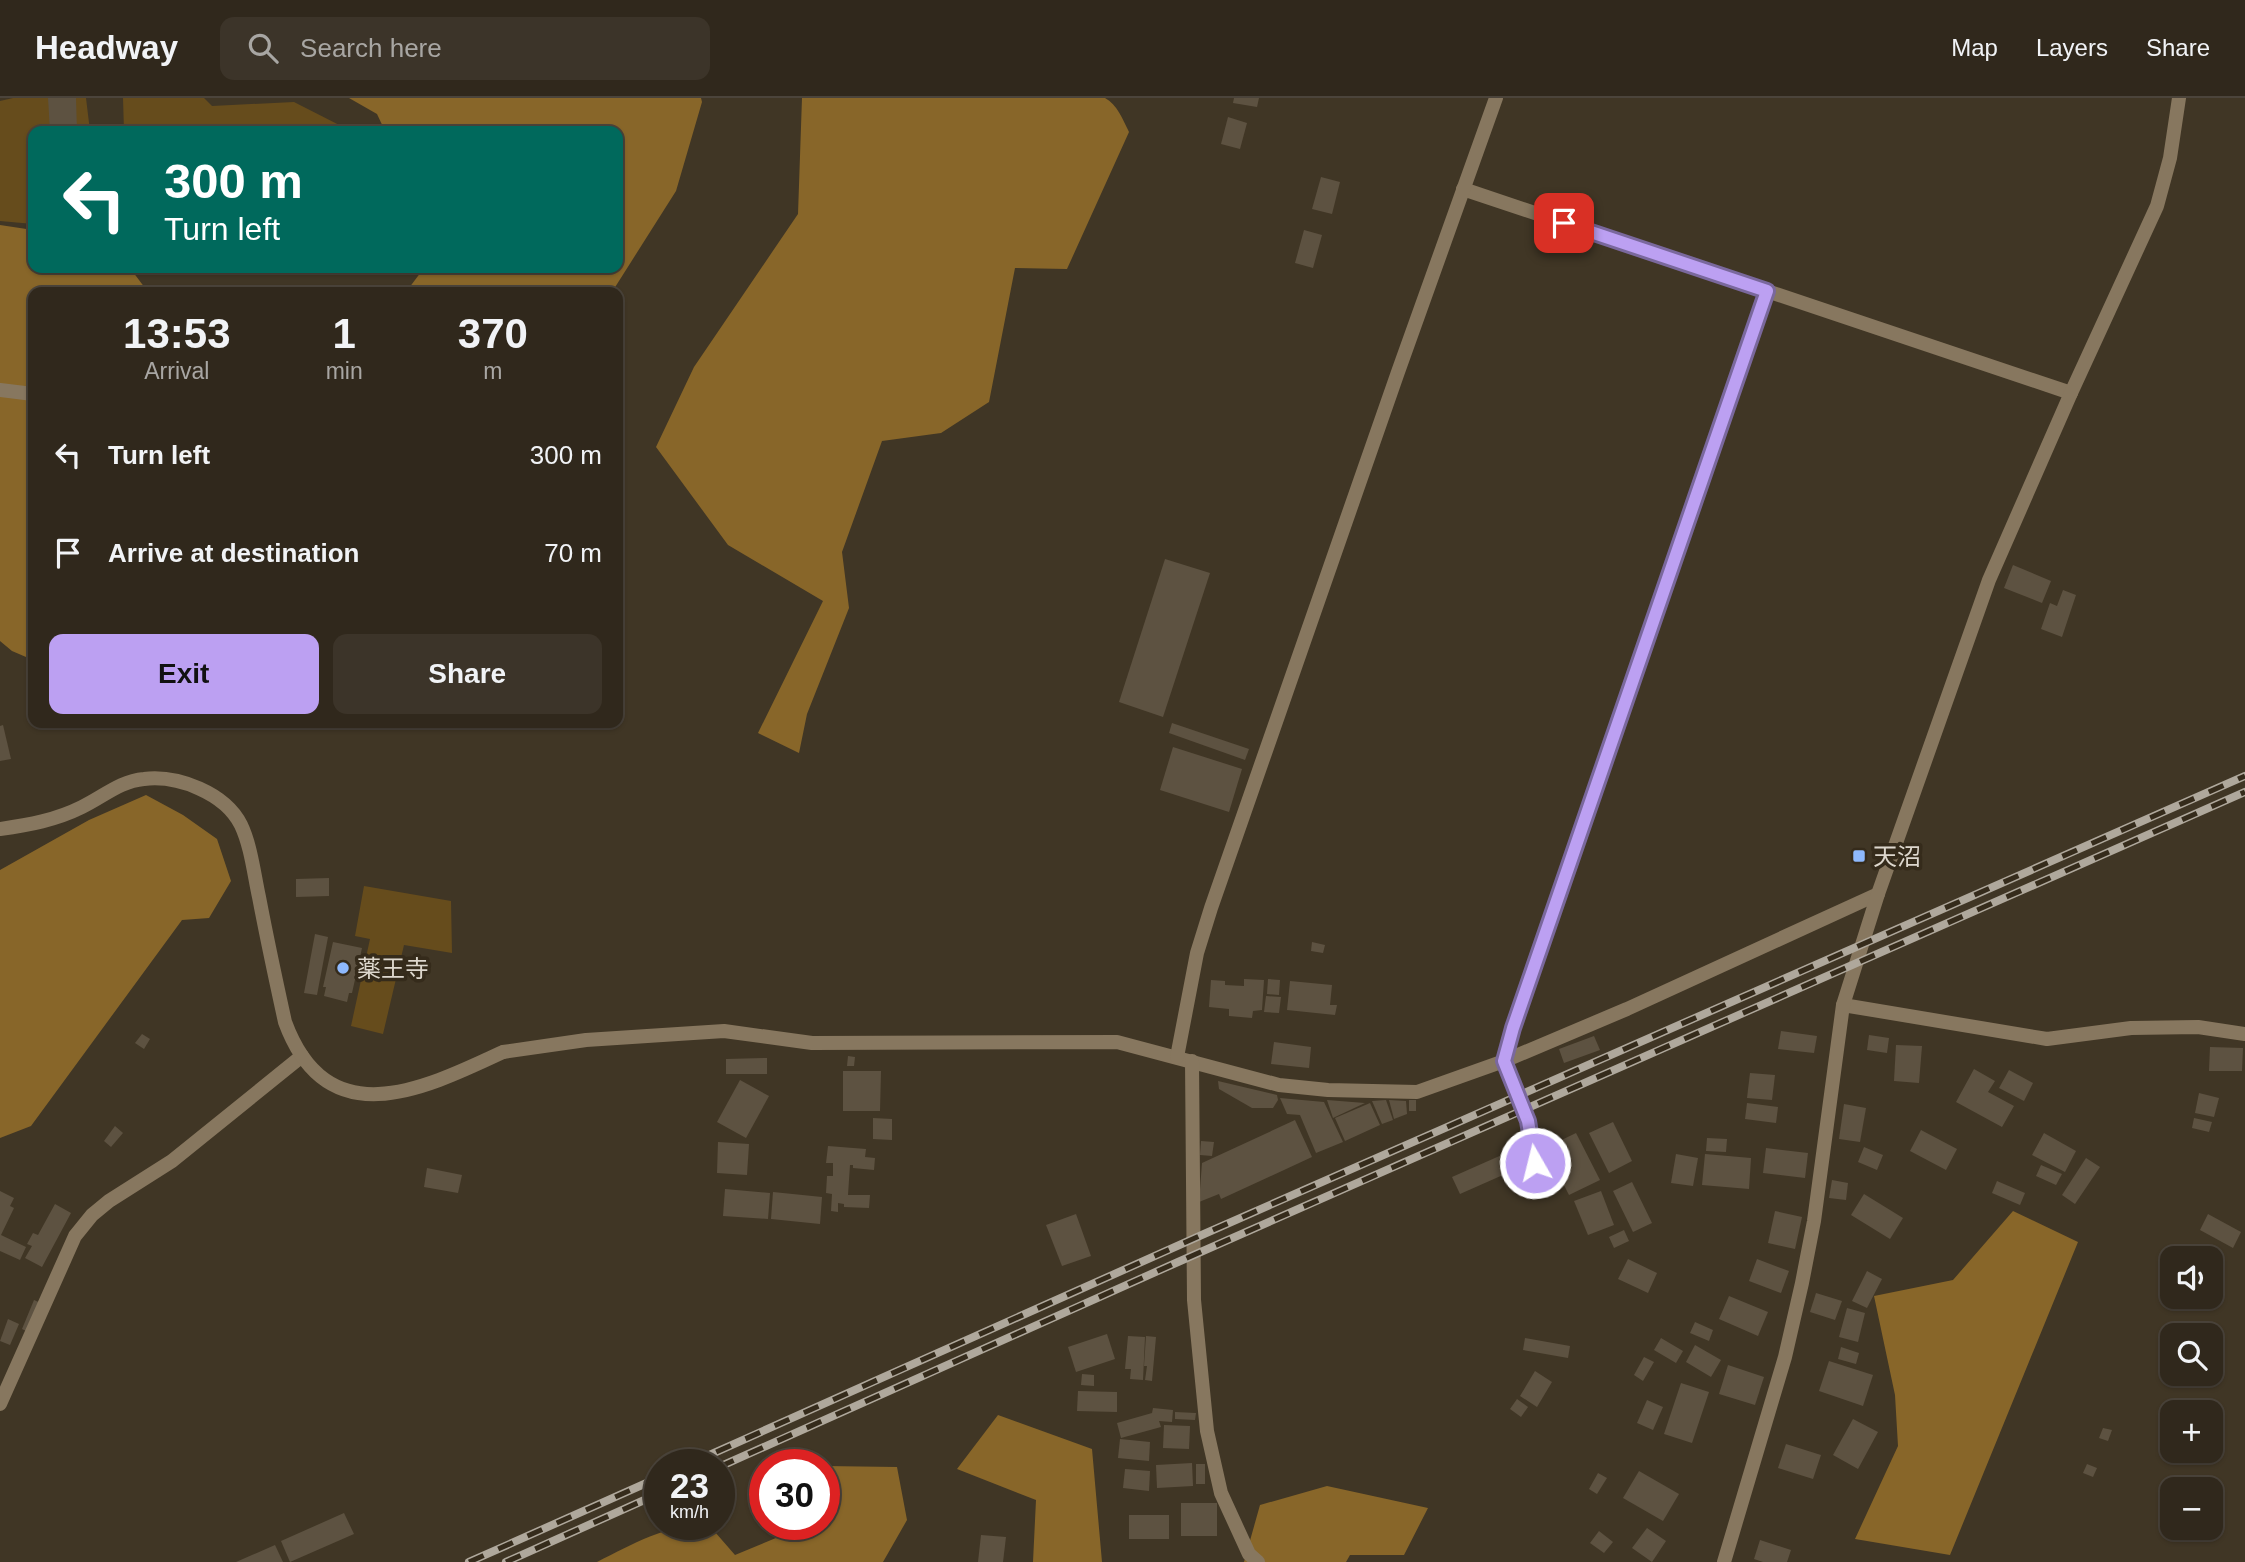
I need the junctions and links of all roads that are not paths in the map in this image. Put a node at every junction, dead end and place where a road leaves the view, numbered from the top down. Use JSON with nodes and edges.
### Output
{"nodes":[{"id":1,"x":1496,"y":98,"type":"edge"},
{"id":2,"x":2179,"y":98,"type":"edge"},
{"id":3,"x":1463,"y":189,"type":"junction"},
{"id":4,"x":1767,"y":291,"type":"junction"},
{"id":5,"x":0,"y":390,"type":"edge"},
{"id":6,"x":28,"y":393,"type":"edge"},
{"id":7,"x":2071,"y":393,"type":"junction"},
{"id":8,"x":0,"y":829,"type":"edge"},
{"id":9,"x":1878,"y":894,"type":"junction"},
{"id":10,"x":1843,"y":1005,"type":"junction"},
{"id":11,"x":2245,"y":1034,"type":"edge"},
{"id":12,"x":302,"y":1056,"type":"junction"},
{"id":13,"x":1185,"y":1059,"type":"junction"},
{"id":14,"x":1504,"y":1061,"type":"junction"},
{"id":15,"x":1535,"y":1163,"type":"dead end"},
{"id":16,"x":0,"y":1404,"type":"edge"},
{"id":17,"x":1258,"y":1562,"type":"edge"},
{"id":18,"x":1724,"y":1562,"type":"edge"}],
"edges":[{"from":1,"to":3,"type":"street"},
{"from":2,"to":7,"type":"street"},
{"from":3,"to":4,"type":"street"},
{"from":3,"to":13,"type":"street"},
{"from":4,"to":7,"type":"street"},
{"from":4,"to":14,"type":"street"},
{"from":5,"to":6,"type":"street"},
{"from":7,"to":9,"type":"street"},
{"from":8,"to":12,"type":"street"},
{"from":9,"to":10,"type":"street"},
{"from":9,"to":14,"type":"street"},
{"from":10,"to":11,"type":"street"},
{"from":10,"to":18,"type":"street"},
{"from":12,"to":13,"type":"street"},
{"from":12,"to":16,"type":"street"},
{"from":13,"to":14,"type":"street"},
{"from":13,"to":17,"type":"street"},
{"from":14,"to":15,"type":"street"}]}
